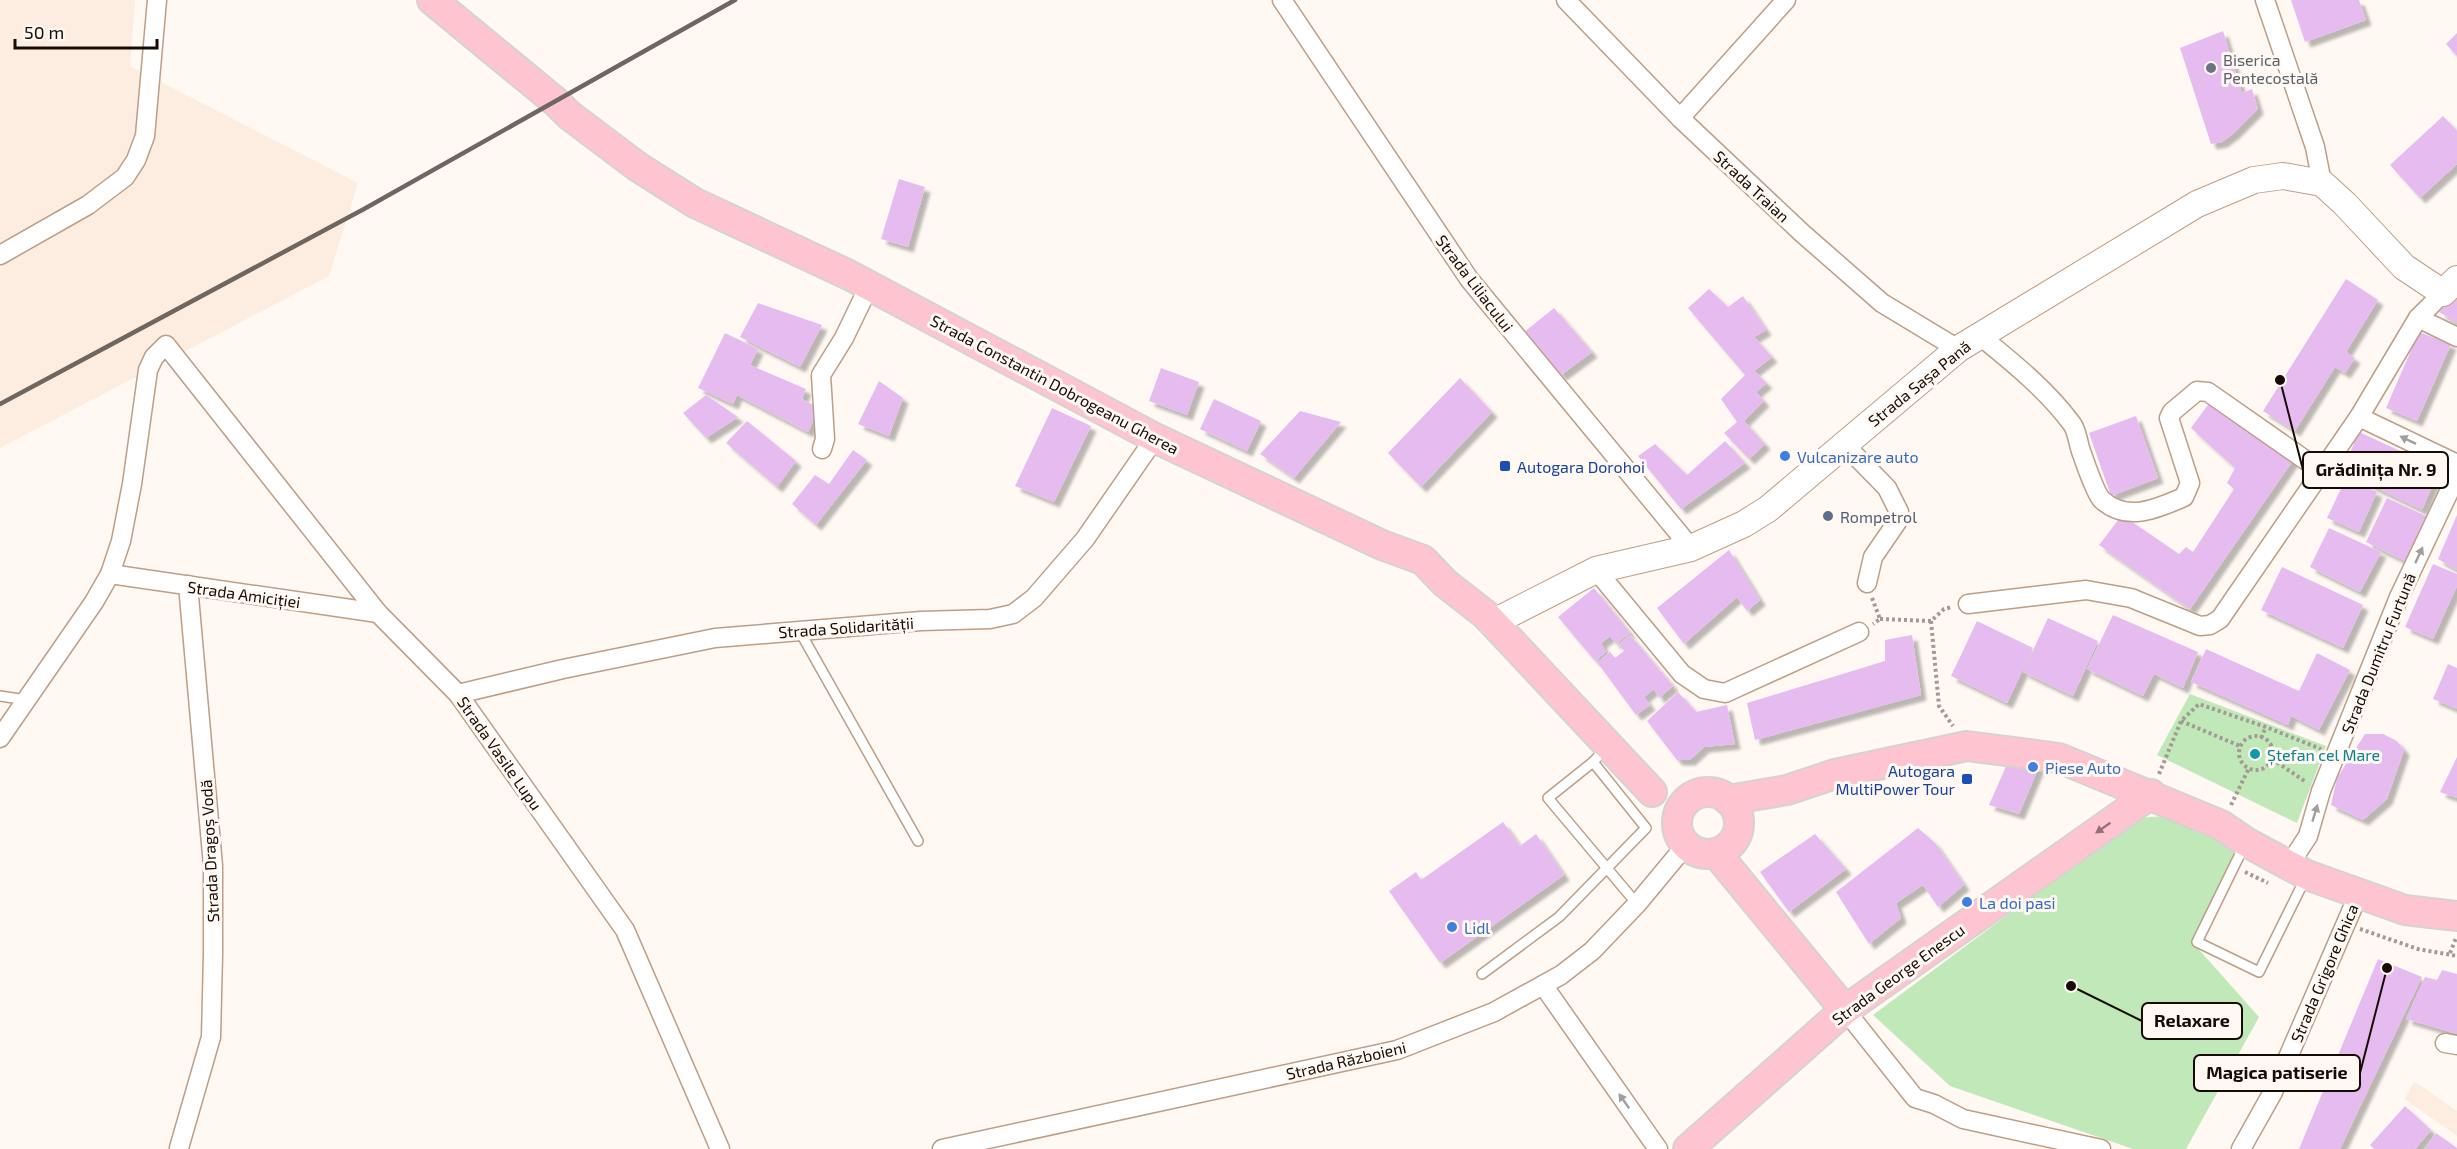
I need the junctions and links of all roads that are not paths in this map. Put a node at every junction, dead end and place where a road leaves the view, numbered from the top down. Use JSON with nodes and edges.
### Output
{"nodes":[{"id":1,"x":157,"y":0,"type":"edge"},
{"id":2,"x":432,"y":0,"type":"edge"},
{"id":3,"x":1282,"y":0,"type":"edge"},
{"id":4,"x":1566,"y":0,"type":"edge"},
{"id":5,"x":1786,"y":0,"type":"edge"},
{"id":6,"x":2265,"y":0,"type":"edge"},
{"id":7,"x":1680,"y":118,"type":"junction"},
{"id":8,"x":2322,"y":183,"type":"junction"},
{"id":9,"x":0,"y":255,"type":"edge"},
{"id":10,"x":869,"y":286,"type":"junction"},
{"id":11,"x":2450,"y":286,"type":"edge"},
{"id":12,"x":2418,"y":318,"type":"junction"},
{"id":13,"x":1979,"y":335,"type":"junction"},
{"id":14,"x":2457,"y":337,"type":"edge"},
{"id":15,"x":1958,"y":350,"type":"junction"},
{"id":16,"x":2359,"y":417,"type":"junction"},
{"id":17,"x":1155,"y":438,"type":"junction"},
{"id":18,"x":1844,"y":444,"type":"junction"},
{"id":19,"x":822,"y":449,"type":"dead end"},
{"id":20,"x":2457,"y":464,"type":"edge"},
{"id":21,"x":2321,"y":471,"type":"junction"},
{"id":22,"x":2457,"y":475,"type":"edge"},
{"id":23,"x":1691,"y":548,"type":"junction"},
{"id":24,"x":1596,"y":570,"type":"junction"},
{"id":25,"x":110,"y":574,"type":"junction"},
{"id":26,"x":1867,"y":583,"type":"road end"},
{"id":27,"x":188,"y":585,"type":"junction"},
{"id":28,"x":1968,"y":604,"type":"road end"},
{"id":29,"x":378,"y":613,"type":"junction"},
{"id":30,"x":1491,"y":623,"type":"junction"},
{"id":31,"x":799,"y":630,"type":"junction"},
{"id":32,"x":1859,"y":632,"type":"road end"},
{"id":33,"x":459,"y":694,"type":"junction"},
{"id":34,"x":0,"y":696,"type":"edge"},
{"id":35,"x":26,"y":700,"type":"junction"},
{"id":36,"x":0,"y":738,"type":"edge"},
{"id":37,"x":1600,"y":754,"type":"junction"},
{"id":38,"x":1652,"y":792,"type":"junction"},
{"id":39,"x":1699,"y":794,"type":"junction"},
{"id":40,"x":2151,"y":794,"type":"junction"},
{"id":41,"x":1733,"y":812,"type":"junction"},
{"id":42,"x":1682,"y":832,"type":"junction"},
{"id":43,"x":918,"y":841,"type":"dead end"},
{"id":44,"x":2246,"y":842,"type":"junction"},
{"id":45,"x":1716,"y":853,"type":"junction"},
{"id":46,"x":1606,"y":870,"type":"junction"},
{"id":47,"x":2298,"y":870,"type":"junction"},
{"id":48,"x":2356,"y":892,"type":"junction"},
{"id":49,"x":1637,"y":904,"type":"junction"},
{"id":50,"x":2457,"y":916,"type":"edge"},
{"id":51,"x":1482,"y":974,"type":"dead end"},
{"id":52,"x":1543,"y":985,"type":"junction"},
{"id":53,"x":1845,"y":1010,"type":"junction"},
{"id":54,"x":174,"y":1149,"type":"edge"},
{"id":55,"x":179,"y":1149,"type":"edge"},
{"id":56,"x":720,"y":1149,"type":"edge"},
{"id":57,"x":942,"y":1149,"type":"edge"},
{"id":58,"x":1658,"y":1149,"type":"edge"},
{"id":59,"x":1688,"y":1149,"type":"edge"},
{"id":60,"x":2101,"y":1149,"type":"edge"},
{"id":61,"x":2241,"y":1149,"type":"edge"}],
"edges":[{"from":1,"to":9,"type":"street"},
{"from":2,"to":10,"type":"main road","name":"Strada Constantin Dobrogeanu Gherea"},
{"from":3,"to":23,"type":"street","name":"Strada Liliacului"},
{"from":4,"to":7,"type":"street","name":"Strada Traian"},
{"from":5,"to":7,"type":"street"},
{"from":6,"to":8,"type":"street"},
{"from":7,"to":15,"type":"street","name":"Strada Traian"},
{"from":8,"to":11,"type":"street"},
{"from":8,"to":13,"type":"street","name":"Strada Sașa Pană"},
{"from":10,"to":17,"type":"main road","name":"Strada Constantin Dobrogeanu Gherea"},
{"from":10,"to":19,"type":"street"},
{"from":11,"to":12,"type":"street"},
{"from":12,"to":14,"type":"street"},
{"from":12,"to":16,"type":"street"},
{"from":13,"to":15,"type":"street","name":"Strada Sașa Pană"},
{"from":13,"to":21,"type":"street"},
{"from":15,"to":18,"type":"street","name":"Strada Sașa Pană"},
{"from":20,"to":16,"type":"street","one_way":true},
{"from":16,"to":21,"type":"street"},
{"from":17,"to":30,"type":"main road","name":"Strada Constantin Dobrogeanu Gherea"},
{"from":17,"to":31,"type":"street","name":"Strada Solidarității"},
{"from":18,"to":23,"type":"street","name":"Strada Sașa Pană"},
{"from":18,"to":26,"type":"street"},
{"from":21,"to":28,"type":"street"},
{"from":47,"to":22,"type":"street","name":"Strada Dumitru Furtună","one_way":true},
{"from":23,"to":24,"type":"street","name":"Strada Sașa Pană"},
{"from":24,"to":30,"type":"street","name":"Strada Sașa Pană"},
{"from":24,"to":32,"type":"street"},
{"from":25,"to":27,"type":"street","name":"Strada Amiciției"},
{"from":25,"to":29,"type":"street","name":"Strada Vasile Lupu"},
{"from":25,"to":35,"type":"street"},
{"from":27,"to":29,"type":"street","name":"Strada Amiciției"},
{"from":27,"to":55,"type":"street","name":"Strada Dragoș Vodă"},
{"from":29,"to":33,"type":"street","name":"Strada Vasile Lupu"},
{"from":30,"to":37,"type":"main road","name":"Strada Constantin Dobrogeanu Gherea"},
{"from":31,"to":33,"type":"street","name":"Strada Solidarității"},
{"from":31,"to":43,"type":"lane"},
{"from":33,"to":56,"type":"street","name":"Strada Vasile Lupu"},
{"from":34,"to":35,"type":"lane"},
{"from":35,"to":36,"type":"street"},
{"from":37,"to":38,"type":"main road","name":"Strada Constantin Dobrogeanu Gherea"},
{"from":37,"to":46,"type":"lane"},
{"from":37,"to":46,"type":"lane"},
{"from":38,"to":39,"type":"main road"},
{"from":38,"to":42,"type":"main road","name":"Strada Constantin Dobrogeanu Gherea"},
{"from":39,"to":41,"type":"main road"},
{"from":39,"to":42,"type":"main road"},
{"from":40,"to":41,"type":"main road"},
{"from":40,"to":44,"type":"main road"},
{"from":40,"to":53,"type":"main road","name":"Strada George Enescu","one_way":true},
{"from":41,"to":45,"type":"main road"},
{"from":42,"to":45,"type":"main road"},
{"from":42,"to":49,"type":"street","name":"Strada Războieni"},
{"from":44,"to":47,"type":"main road"},
{"from":44,"to":47,"type":"lane"},
{"from":45,"to":53,"type":"main road"},
{"from":46,"to":49,"type":"lane"},
{"from":46,"to":51,"type":"lane"},
{"from":47,"to":48,"type":"main road"},
{"from":48,"to":50,"type":"main road"},
{"from":48,"to":61,"type":"street","name":"Strada Grigore Ghica"},
{"from":49,"to":52,"type":"street","name":"Strada Războieni"},
{"from":52,"to":57,"type":"street","name":"Strada Războieni"},
{"from":58,"to":52,"type":"street","one_way":true},
{"from":53,"to":59,"type":"main road","name":"Strada George Enescu"},
{"from":53,"to":60,"type":"street"},
{"from":54,"to":55,"type":"street"}]}
